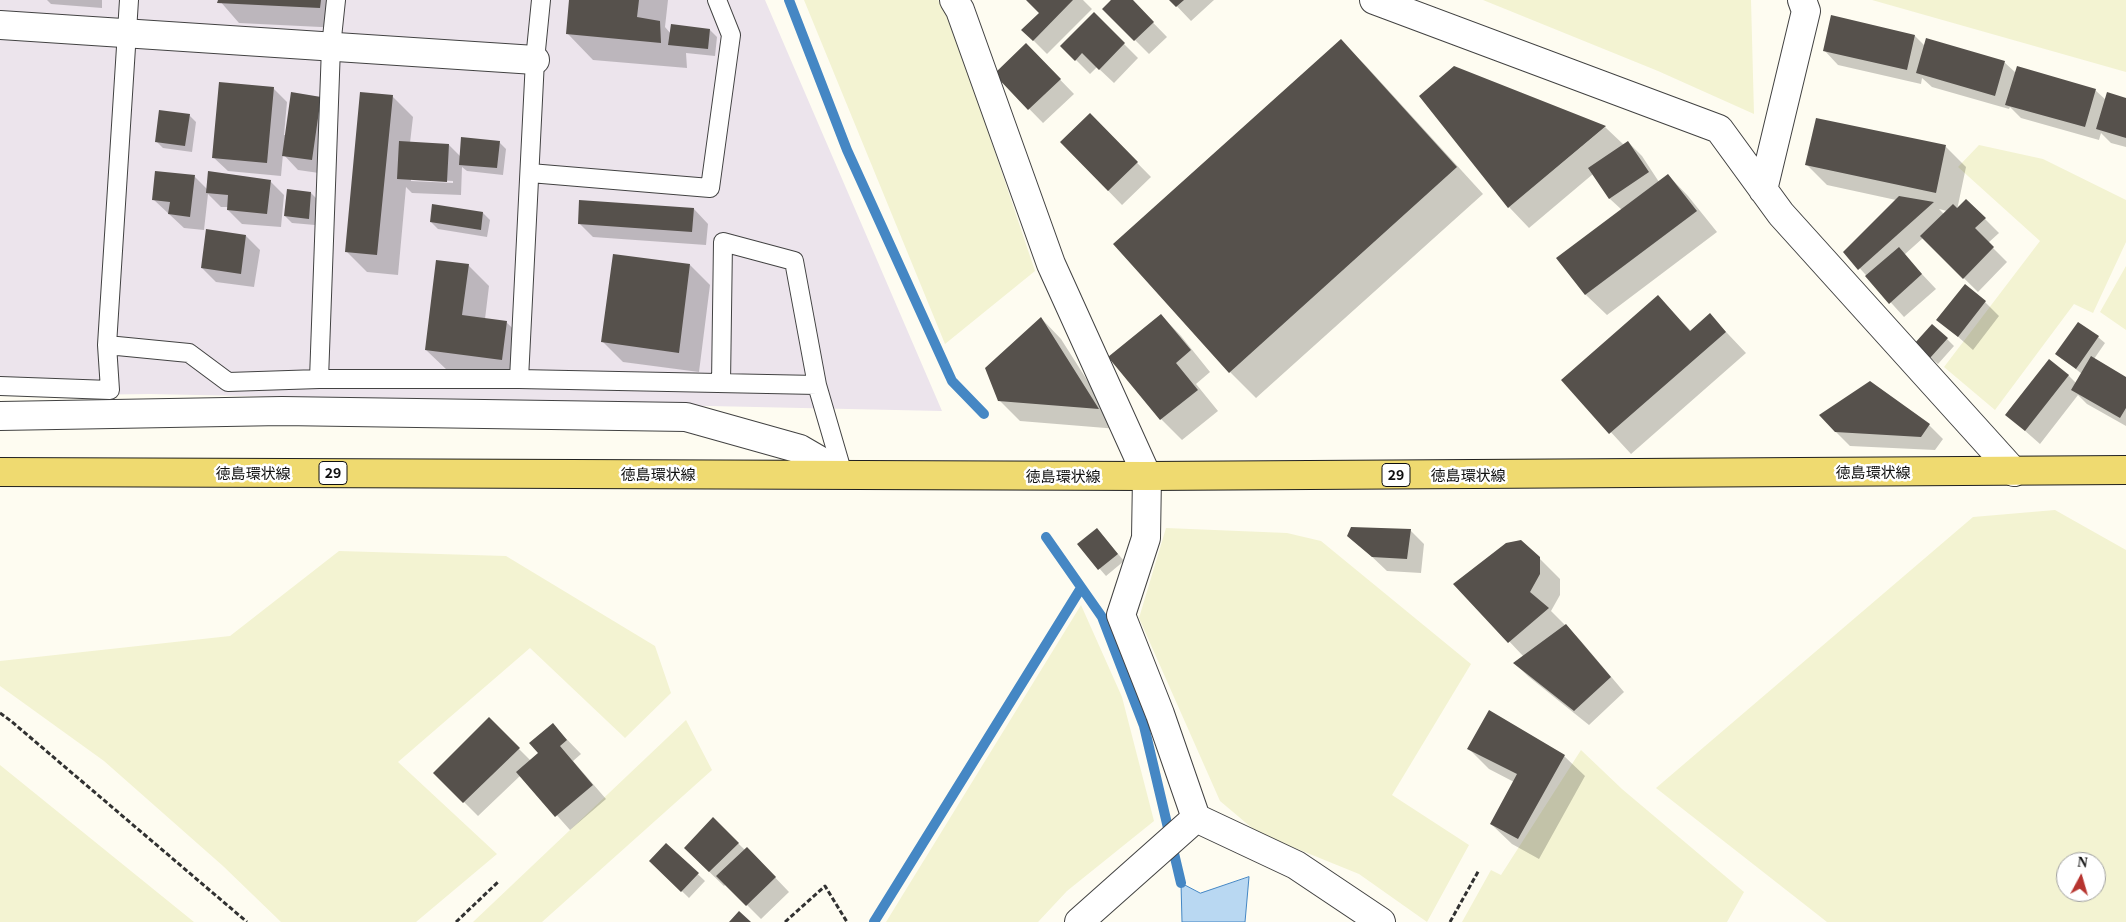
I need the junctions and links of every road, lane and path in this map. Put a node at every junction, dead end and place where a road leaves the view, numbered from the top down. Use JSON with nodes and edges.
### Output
{"nodes":[{"id":1,"x":129,"y":0,"type":"edge"},
{"id":2,"x":336,"y":0,"type":"edge"},
{"id":3,"x":541,"y":0,"type":"edge"},
{"id":4,"x":717,"y":0,"type":"edge"},
{"id":5,"x":954,"y":0,"type":"edge"},
{"id":6,"x":1374,"y":0,"type":"edge"},
{"id":7,"x":1802,"y":0,"type":"edge"},
{"id":8,"x":0,"y":25,"type":"edge"},
{"id":9,"x":126,"y":34,"type":"junction"},
{"id":10,"x":331,"y":47,"type":"junction"},
{"id":11,"x":535,"y":60,"type":"junction"},
{"id":12,"x":530,"y":173,"type":"junction"},
{"id":13,"x":1764,"y":190,"type":"junction"},
{"id":14,"x":108,"y":345,"type":"junction"},
{"id":15,"x":319,"y":379,"type":"junction"},
{"id":16,"x":519,"y":379,"type":"junction"},
{"id":17,"x":721,"y":383,"type":"junction"},
{"id":18,"x":817,"y":385,"type":"junction"},
{"id":19,"x":0,"y":386,"type":"edge"},
{"id":20,"x":0,"y":416,"type":"edge"},
{"id":21,"x":2125,"y":471,"type":"edge"},
{"id":22,"x":0,"y":472,"type":"edge"},
{"id":23,"x":2014,"y":472,"type":"junction"},
{"id":24,"x":843,"y":474,"type":"junction"},
{"id":25,"x":1147,"y":476,"type":"junction"},
{"id":26,"x":0,"y":713,"type":"edge"},
{"id":27,"x":1196,"y":818,"type":"junction"},
{"id":28,"x":1479,"y":870,"type":"dead end"},
{"id":29,"x":498,"y":882,"type":"dead end"},
{"id":30,"x":247,"y":922,"type":"edge"},
{"id":31,"x":456,"y":922,"type":"edge"},
{"id":32,"x":785,"y":922,"type":"edge"},
{"id":33,"x":847,"y":922,"type":"edge"},
{"id":34,"x":1079,"y":922,"type":"edge"},
{"id":35,"x":1381,"y":922,"type":"edge"},
{"id":36,"x":1450,"y":922,"type":"edge"}],
"edges":[{"from":1,"to":9,"type":"lane"},
{"from":2,"to":10,"type":"lane"},
{"from":3,"to":11,"type":"lane"},
{"from":4,"to":12,"type":"lane"},
{"from":5,"to":25,"type":"street"},
{"from":6,"to":13,"type":"street"},
{"from":7,"to":13,"type":"street"},
{"from":8,"to":9,"type":"street"},
{"from":9,"to":10,"type":"street"},
{"from":9,"to":14,"type":"lane"},
{"from":10,"to":11,"type":"street"},
{"from":10,"to":15,"type":"lane"},
{"from":11,"to":12,"type":"lane"},
{"from":12,"to":16,"type":"lane"},
{"from":13,"to":23,"type":"street"},
{"from":14,"to":15,"type":"lane"},
{"from":14,"to":19,"type":"lane"},
{"from":15,"to":16,"type":"lane"},
{"from":16,"to":17,"type":"lane"},
{"from":17,"to":18,"type":"lane"},
{"from":17,"to":18,"type":"lane"},
{"from":18,"to":24,"type":"lane"},
{"from":20,"to":24,"type":"street"},
{"from":21,"to":23,"type":"main road","name":"徳島環状線","number":"29"},
{"from":22,"to":24,"type":"main road","name":"徳島環状線","number":"29"},
{"from":23,"to":25,"type":"main road","name":"徳島環状線","number":"29"},
{"from":24,"to":25,"type":"main road","name":"徳島環状線","number":"29"},
{"from":25,"to":27,"type":"street"},
{"from":26,"to":30,"type":"path"},
{"from":27,"to":34,"type":"street"},
{"from":27,"to":35,"type":"street"},
{"from":28,"to":36,"type":"path"},
{"from":29,"to":31,"type":"path"},
{"from":32,"to":33,"type":"path"}]}
